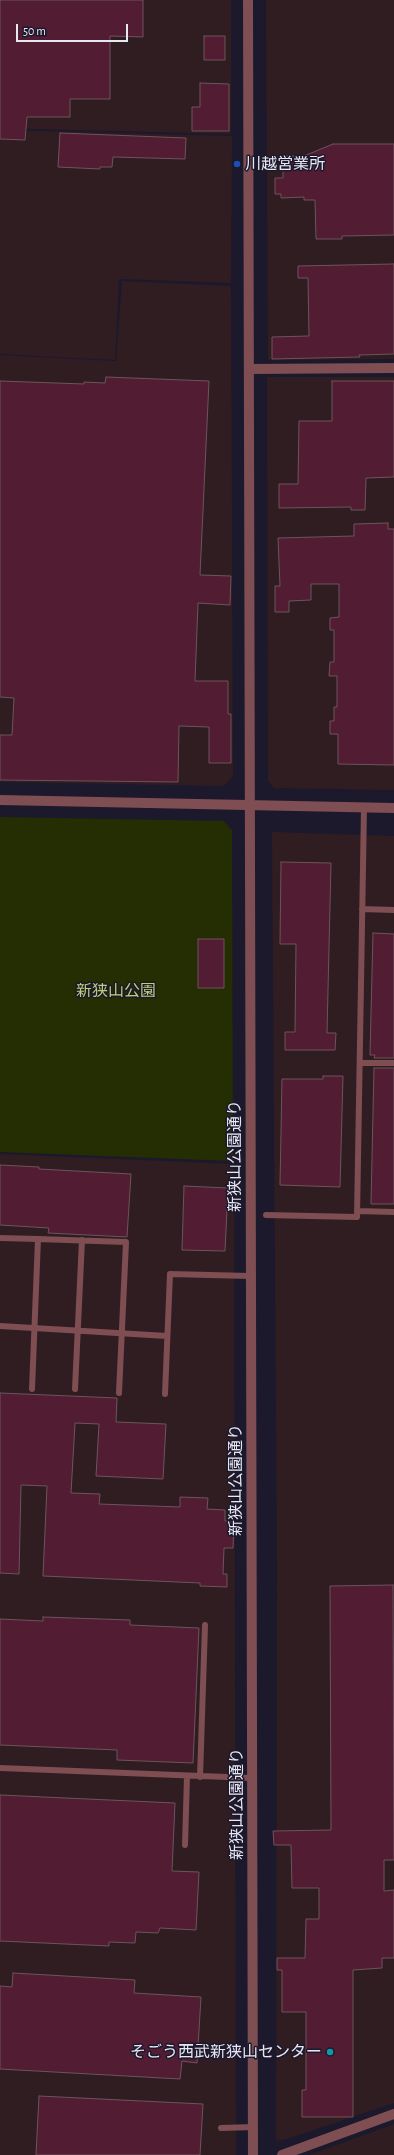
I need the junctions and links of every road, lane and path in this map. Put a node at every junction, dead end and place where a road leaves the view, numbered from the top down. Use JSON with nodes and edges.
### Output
{"nodes":[{"id":1,"x":248,"y":0,"type":"edge"},
{"id":2,"x":394,"y":368,"type":"edge"},
{"id":3,"x":249,"y":369,"type":"junction"},
{"id":4,"x":0,"y":800,"type":"edge"},
{"id":5,"x":251,"y":804,"type":"junction"},
{"id":6,"x":364,"y":808,"type":"junction"},
{"id":7,"x":394,"y":808,"type":"edge"},
{"id":8,"x":362,"y":909,"type":"junction"},
{"id":9,"x":394,"y":910,"type":"edge"},
{"id":10,"x":360,"y":1063,"type":"junction"},
{"id":11,"x":394,"y":1064,"type":"edge"},
{"id":12,"x":357,"y":1211,"type":"junction"},
{"id":13,"x":394,"y":1212,"type":"edge"},
{"id":14,"x":266,"y":1214,"type":"dead end"},
{"id":15,"x":0,"y":1238,"type":"edge"},
{"id":16,"x":38,"y":1239,"type":"junction"},
{"id":17,"x":82,"y":1240,"type":"junction"},
{"id":18,"x":250,"y":1276,"type":"junction"},
{"id":19,"x":0,"y":1326,"type":"edge"},
{"id":20,"x":35,"y":1328,"type":"junction"},
{"id":21,"x":78,"y":1331,"type":"junction"},
{"id":22,"x":122,"y":1334,"type":"junction"},
{"id":23,"x":167,"y":1336,"type":"junction"},
{"id":24,"x":32,"y":1389,"type":"dead end"},
{"id":25,"x":75,"y":1389,"type":"dead end"},
{"id":26,"x":119,"y":1394,"type":"dead end"},
{"id":27,"x":165,"y":1394,"type":"dead end"},
{"id":28,"x":206,"y":1625,"type":"dead end"},
{"id":29,"x":0,"y":1768,"type":"edge"},
{"id":30,"x":187,"y":1776,"type":"junction"},
{"id":31,"x":200,"y":1776,"type":"junction"},
{"id":32,"x":252,"y":1778,"type":"junction"},
{"id":33,"x":184,"y":1845,"type":"dead end"},
{"id":34,"x":394,"y":2114,"type":"edge"},
{"id":35,"x":253,"y":2127,"type":"junction"},
{"id":36,"x":222,"y":2128,"type":"dead end"},
{"id":37,"x":254,"y":2155,"type":"edge"},
{"id":38,"x":282,"y":2155,"type":"edge"}],
"edges":[{"from":1,"to":3,"type":"street","name":"新狭山公園通り"},
{"from":2,"to":3,"type":"street"},
{"from":3,"to":5,"type":"street","name":"新狭山公園通り"},
{"from":4,"to":5,"type":"street"},
{"from":5,"to":6,"type":"street"},
{"from":5,"to":18,"type":"street","name":"新狭山公園通り"},
{"from":6,"to":7,"type":"street"},
{"from":6,"to":8,"type":"lane"},
{"from":8,"to":9,"type":"lane"},
{"from":8,"to":10,"type":"lane"},
{"from":10,"to":11,"type":"lane"},
{"from":10,"to":12,"type":"lane"},
{"from":12,"to":13,"type":"lane"},
{"from":12,"to":14,"type":"lane"},
{"from":15,"to":16,"type":"lane"},
{"from":16,"to":17,"type":"lane"},
{"from":16,"to":20,"type":"lane"},
{"from":17,"to":21,"type":"lane"},
{"from":17,"to":22,"type":"lane"},
{"from":18,"to":23,"type":"lane"},
{"from":18,"to":32,"type":"street","name":"新狭山公園通り"},
{"from":19,"to":20,"type":"lane"},
{"from":20,"to":21,"type":"lane"},
{"from":20,"to":24,"type":"lane"},
{"from":21,"to":22,"type":"lane"},
{"from":21,"to":25,"type":"lane"},
{"from":22,"to":23,"type":"lane"},
{"from":22,"to":26,"type":"lane"},
{"from":23,"to":27,"type":"lane"},
{"from":28,"to":31,"type":"lane"},
{"from":29,"to":30,"type":"lane"},
{"from":30,"to":31,"type":"lane"},
{"from":30,"to":33,"type":"lane"},
{"from":31,"to":32,"type":"lane"},
{"from":32,"to":35,"type":"street","name":"新狭山公園通り"},
{"from":34,"to":38,"type":"street"},
{"from":35,"to":36,"type":"lane"},
{"from":35,"to":37,"type":"street","name":"新狭山公園通り"}]}
